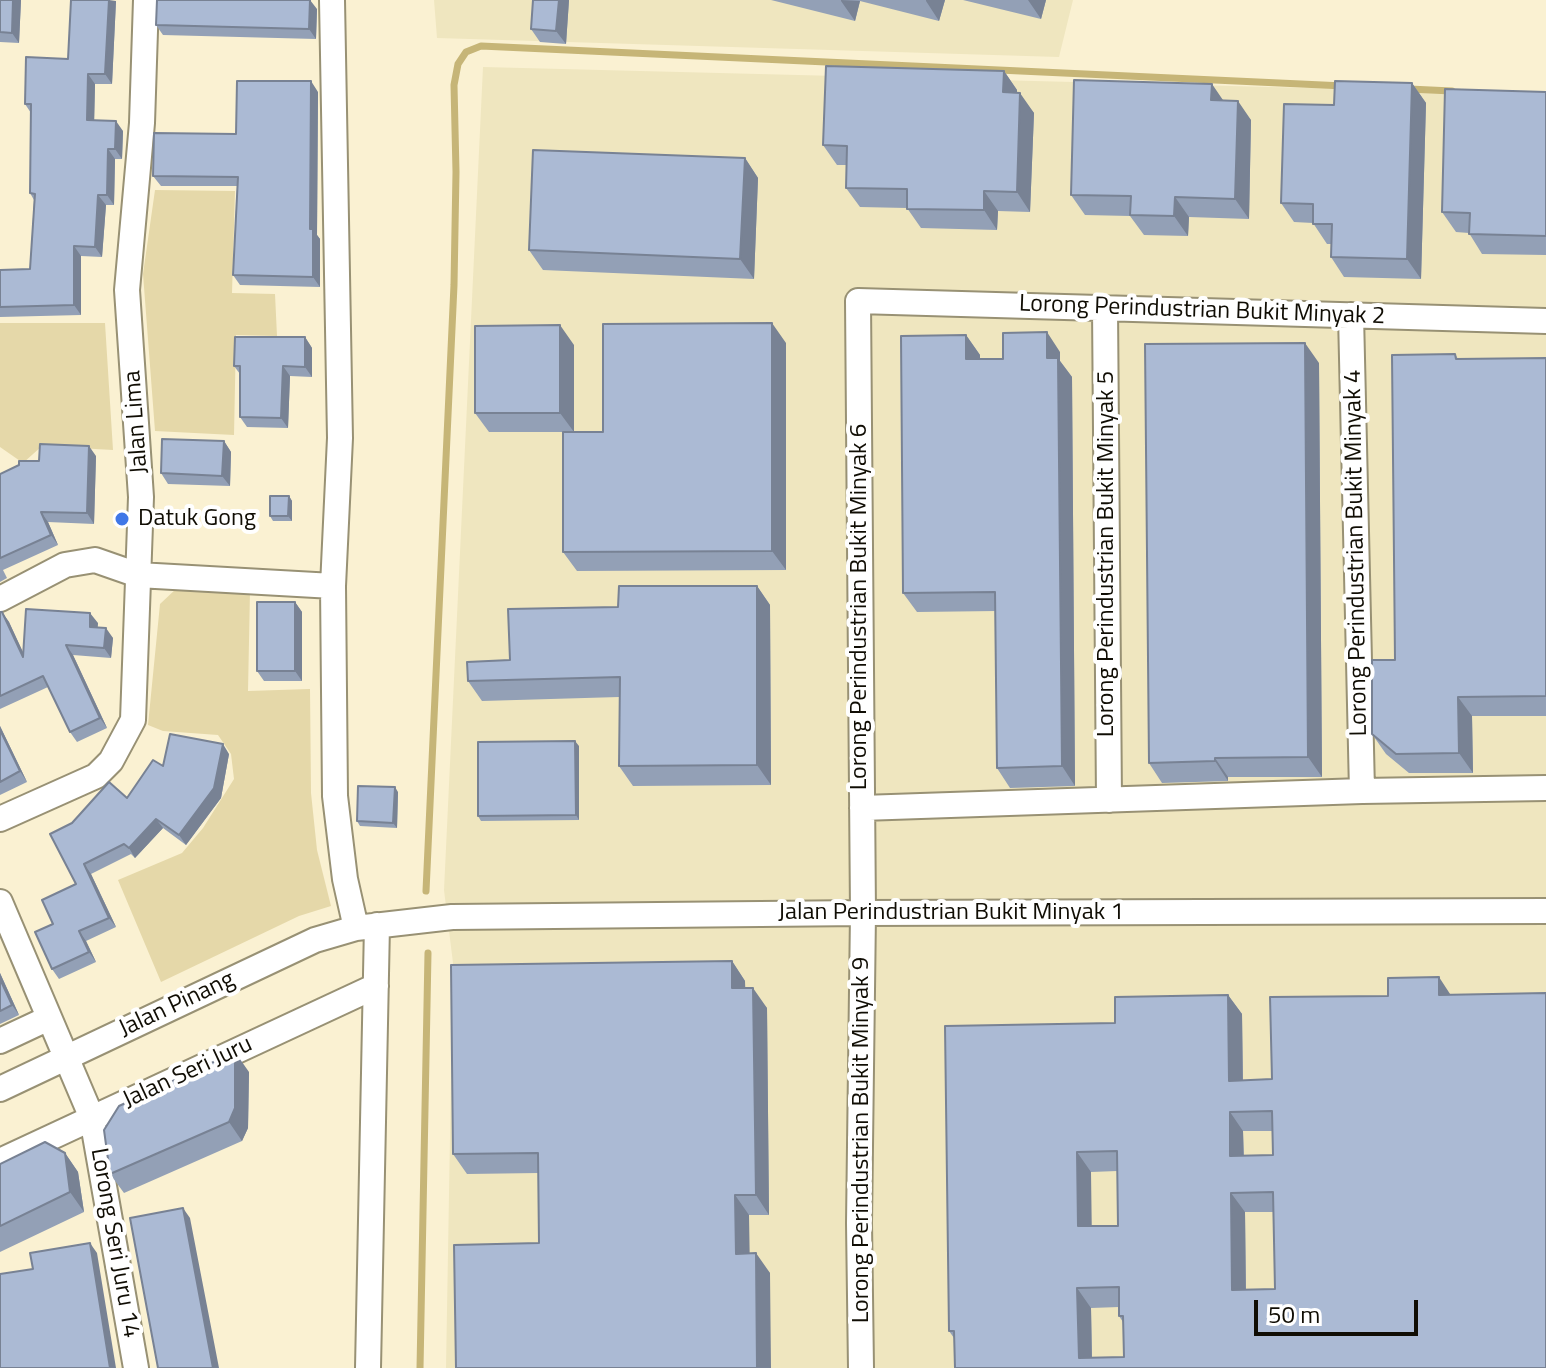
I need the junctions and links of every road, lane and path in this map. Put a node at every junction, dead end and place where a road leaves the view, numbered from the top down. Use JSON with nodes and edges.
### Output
{"nodes":[{"id":1,"x":146,"y":0,"type":"edge"},
{"id":2,"x":332,"y":0,"type":"edge"},
{"id":3,"x":858,"y":301,"type":"joint"},
{"id":4,"x":1105,"y":308,"type":"junction"},
{"id":5,"x":1351,"y":315,"type":"junction"},
{"id":6,"x":1546,"y":321,"type":"edge"},
{"id":7,"x":138,"y":575,"type":"junction"},
{"id":8,"x":333,"y":586,"type":"junction"},
{"id":9,"x":0,"y":599,"type":"edge"},
{"id":10,"x":1546,"y":788,"type":"edge"},
{"id":11,"x":1362,"y":791,"type":"junction"},
{"id":12,"x":1109,"y":800,"type":"junction"},
{"id":13,"x":862,"y":808,"type":"junction"},
{"id":14,"x":0,"y":819,"type":"edge"},
{"id":15,"x":0,"y":902,"type":"edge"},
{"id":16,"x":1546,"y":911,"type":"edge"},
{"id":17,"x":863,"y":913,"type":"junction"},
{"id":18,"x":367,"y":926,"type":"junction"},
{"id":19,"x":376,"y":986,"type":"junction"},
{"id":20,"x":49,"y":1018,"type":"junction"},
{"id":21,"x":0,"y":1041,"type":"edge"},
{"id":22,"x":66,"y":1058,"type":"junction"},
{"id":23,"x":0,"y":1089,"type":"edge"},
{"id":24,"x":92,"y":1118,"type":"junction"},
{"id":25,"x":0,"y":1161,"type":"edge"},
{"id":26,"x":136,"y":1368,"type":"edge"},
{"id":27,"x":368,"y":1368,"type":"edge"},
{"id":28,"x":861,"y":1368,"type":"edge"}],
"edges":[{"from":1,"to":7,"type":"street","name":"Jalan Lima"},
{"from":2,"to":8,"type":"street"},
{"from":3,"to":4,"type":"street","name":"Lorong Perindustrian Bukit Minyak 2"},
{"from":3,"to":13,"type":"street","name":"Lorong Perindustrian Bukit Minyak 6"},
{"from":4,"to":5,"type":"street","name":"Lorong Perindustrian Bukit Minyak 2"},
{"from":4,"to":12,"type":"street","name":"Lorong Perindustrian Bukit Minyak 5"},
{"from":5,"to":6,"type":"street","name":"Lorong Perindustrian Bukit Minyak 2"},
{"from":5,"to":11,"type":"street","name":"Lorong Perindustrian Bukit Minyak 4"},
{"from":7,"to":8,"type":"street"},
{"from":7,"to":9,"type":"street"},
{"from":7,"to":14,"type":"street","name":"Jalan Lima"},
{"from":8,"to":18,"type":"street"},
{"from":10,"to":11,"type":"street"},
{"from":11,"to":12,"type":"street"},
{"from":12,"to":13,"type":"street"},
{"from":13,"to":17,"type":"street","name":"Lorong Perindustrian Bukit Minyak 6"},
{"from":15,"to":20,"type":"street"},
{"from":16,"to":17,"type":"street","name":"Jalan Perindustrian Bukit Minyak 1"},
{"from":17,"to":18,"type":"street","name":"Jalan Perindustrian Bukit Minyak 1"},
{"from":17,"to":28,"type":"street","name":"Lorong Perindustrian Bukit Minyak 9"},
{"from":18,"to":19,"type":"street"},
{"from":18,"to":22,"type":"street","name":"Jalan Pinang"},
{"from":19,"to":24,"type":"street","name":"Jalan Seri Juru"},
{"from":19,"to":27,"type":"street"},
{"from":20,"to":21,"type":"street"},
{"from":20,"to":22,"type":"street","name":"Lorong Seri Juru 14"},
{"from":22,"to":23,"type":"street","name":"Jalan Pinang"},
{"from":22,"to":24,"type":"street","name":"Lorong Seri Juru 14"},
{"from":24,"to":25,"type":"street","name":"Jalan Seri Juru"},
{"from":24,"to":26,"type":"street","name":"Lorong Seri Juru 14"}]}
